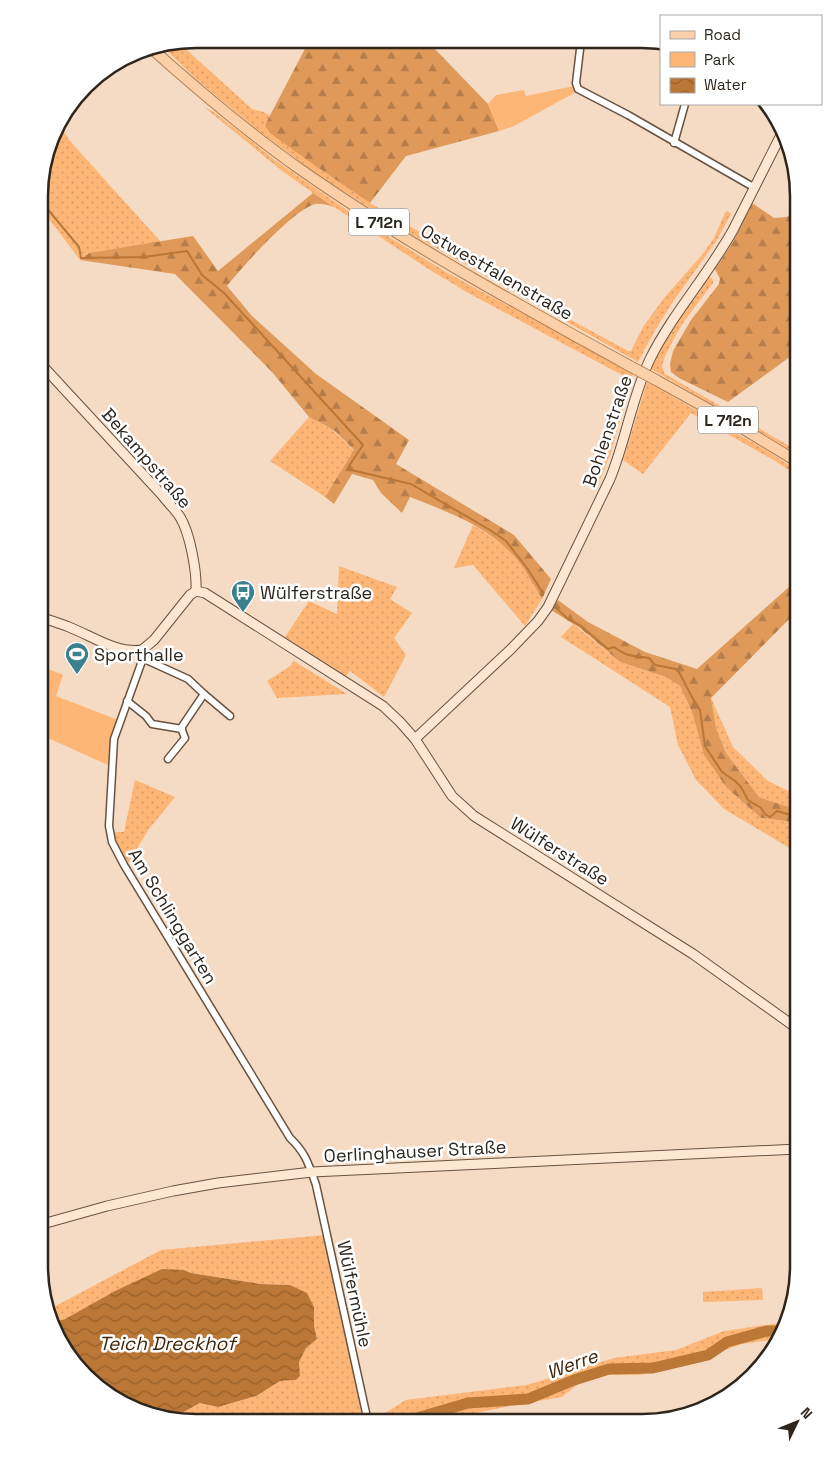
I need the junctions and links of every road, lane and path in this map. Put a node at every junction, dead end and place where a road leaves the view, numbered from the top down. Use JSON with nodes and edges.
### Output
{"nodes":[{"id":1,"x":579,"y":48,"type":"edge"},
{"id":2,"x":157,"y":53,"type":"edge"},
{"id":3,"x":685,"y":105,"type":"edge"},
{"id":4,"x":778,"y":140,"type":"edge"},
{"id":5,"x":674,"y":143,"type":"junction"},
{"id":6,"x":752,"y":187,"type":"junction"},
{"id":7,"x":48,"y":372,"type":"edge"},
{"id":8,"x":790,"y":457,"type":"edge"},
{"id":9,"x":196,"y":591,"type":"junction"},
{"id":10,"x":48,"y":620,"type":"edge"},
{"id":11,"x":142,"y":654,"type":"junction"},
{"id":12,"x":204,"y":694,"type":"junction"},
{"id":13,"x":127,"y":702,"type":"junction"},
{"id":14,"x":230,"y":716,"type":"dead end"},
{"id":15,"x":183,"y":732,"type":"junction"},
{"id":16,"x":415,"y":738,"type":"junction"},
{"id":17,"x":168,"y":759,"type":"dead end"},
{"id":18,"x":789,"y":1023,"type":"edge"},
{"id":19,"x":789,"y":1149,"type":"edge"},
{"id":20,"x":312,"y":1172,"type":"junction"},
{"id":21,"x":48,"y":1222,"type":"edge"},
{"id":22,"x":366,"y":1414,"type":"edge"}],
"edges":[{"from":1,"to":5,"type":"street"},
{"from":2,"to":8,"type":"main road","name":"Ostwestfalenstraße","number":"L 712n","bridge":true},
{"from":3,"to":5,"type":"street"},
{"from":4,"to":6,"type":"street","name":"Bohlenstraße"},
{"from":5,"to":6,"type":"street"},
{"from":6,"to":16,"type":"street","name":"Bohlenstraße"},
{"from":7,"to":9,"type":"street","name":"Bekampstraße"},
{"from":9,"to":11,"type":"street"},
{"from":9,"to":16,"type":"street","name":"Wülferstraße"},
{"from":10,"to":11,"type":"street"},
{"from":11,"to":12,"type":"street"},
{"from":11,"to":13,"type":"street","name":"Am Schlinggarten"},
{"from":12,"to":14,"type":"street"},
{"from":12,"to":15,"type":"street"},
{"from":13,"to":15,"type":"street"},
{"from":13,"to":20,"type":"street","name":"Am Schlinggarten"},
{"from":15,"to":17,"type":"street"},
{"from":16,"to":18,"type":"street","name":"Wülferstraße"},
{"from":19,"to":20,"type":"street","name":"Oerlinghauser Straße"},
{"from":20,"to":21,"type":"street","name":"Oerlinghauser Straße"},
{"from":20,"to":22,"type":"street","name":"Wülfermühle"}]}
